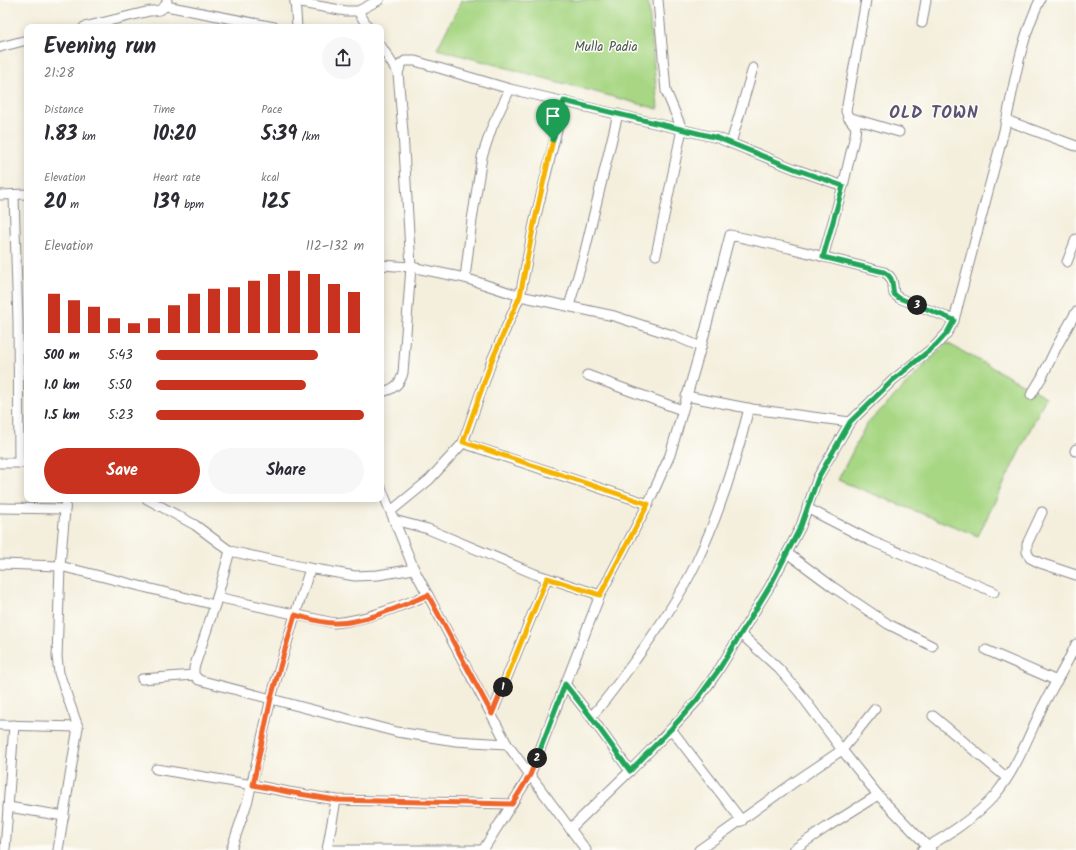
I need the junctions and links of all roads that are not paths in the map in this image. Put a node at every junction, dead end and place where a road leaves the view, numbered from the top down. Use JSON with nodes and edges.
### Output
{"nodes":[{"id":1,"x":379,"y":0,"type":"edge"},
{"id":2,"x":658,"y":0,"type":"edge"},
{"id":3,"x":866,"y":0,"type":"edge"},
{"id":4,"x":926,"y":0,"type":"edge"},
{"id":5,"x":1040,"y":0,"type":"edge"},
{"id":6,"x":295,"y":1,"type":"edge"},
{"id":7,"x":166,"y":3,"type":"edge"},
{"id":8,"x":358,"y":11,"type":"junction"},
{"id":9,"x":922,"y":23,"type":"dead end"},
{"id":10,"x":96,"y":24,"type":"edge"},
{"id":11,"x":260,"y":24,"type":"edge"},
{"id":12,"x":297,"y":24,"type":"edge"},
{"id":13,"x":366,"y":24,"type":"edge"},
{"id":14,"x":24,"y":41,"type":"edge"},
{"id":15,"x":0,"y":47,"type":"edge"},
{"id":16,"x":384,"y":51,"type":"edge"},
{"id":17,"x":753,"y":68,"type":"dead end"},
{"id":18,"x":398,"y":73,"type":"junction"},
{"id":19,"x":510,"y":89,"type":"junction"},
{"id":20,"x":564,"y":101,"type":"junction"},
{"id":21,"x":618,"y":114,"type":"junction"},
{"id":22,"x":848,"y":117,"type":"junction"},
{"id":23,"x":1006,"y":120,"type":"junction"},
{"id":24,"x":682,"y":129,"type":"junction"},
{"id":25,"x":899,"y":132,"type":"dead end"},
{"id":26,"x":731,"y":143,"type":"junction"},
{"id":27,"x":1076,"y":146,"type":"edge"},
{"id":28,"x":843,"y":186,"type":"junction"},
{"id":29,"x":24,"y":194,"type":"edge"},
{"id":30,"x":0,"y":195,"type":"edge"},
{"id":31,"x":14,"y":195,"type":"junction"},
{"id":32,"x":1076,"y":239,"type":"edge"},
{"id":33,"x":656,"y":255,"type":"dead end"},
{"id":34,"x":823,"y":257,"type":"junction"},
{"id":35,"x":1067,"y":262,"type":"dead end"},
{"id":36,"x":384,"y":264,"type":"edge"},
{"id":37,"x":410,"y":267,"type":"junction"},
{"id":38,"x":466,"y":278,"type":"junction"},
{"id":39,"x":520,"y":296,"type":"junction"},
{"id":40,"x":569,"y":306,"type":"junction"},
{"id":41,"x":1076,"y":312,"type":"edge"},
{"id":42,"x":954,"y":320,"type":"junction"},
{"id":43,"x":701,"y":347,"type":"junction"},
{"id":44,"x":587,"y":375,"type":"dead end"},
{"id":45,"x":384,"y":392,"type":"edge"},
{"id":46,"x":686,"y":396,"type":"junction"},
{"id":47,"x":1031,"y":396,"type":"dead end"},
{"id":48,"x":749,"y":408,"type":"junction"},
{"id":49,"x":682,"y":410,"type":"junction"},
{"id":50,"x":850,"y":422,"type":"junction"},
{"id":51,"x":463,"y":442,"type":"junction"},
{"id":52,"x":0,"y":463,"type":"edge"},
{"id":53,"x":23,"y":463,"type":"edge"},
{"id":54,"x":384,"y":496,"type":"edge"},
{"id":55,"x":66,"y":502,"type":"edge"},
{"id":56,"x":153,"y":502,"type":"edge"},
{"id":57,"x":648,"y":504,"type":"junction"},
{"id":58,"x":0,"y":508,"type":"edge"},
{"id":59,"x":808,"y":508,"type":"junction"},
{"id":60,"x":65,"y":509,"type":"junction"},
{"id":61,"x":390,"y":511,"type":"junction"},
{"id":62,"x":1042,"y":512,"type":"dead end"},
{"id":63,"x":394,"y":520,"type":"junction"},
{"id":64,"x":230,"y":552,"type":"junction"},
{"id":65,"x":788,"y":553,"type":"junction"},
{"id":66,"x":0,"y":564,"type":"edge"},
{"id":67,"x":60,"y":566,"type":"junction"},
{"id":68,"x":310,"y":569,"type":"junction"},
{"id":69,"x":414,"y":570,"type":"junction"},
{"id":70,"x":1076,"y":575,"type":"edge"},
{"id":71,"x":547,"y":578,"type":"junction"},
{"id":72,"x":994,"y":592,"type":"dead end"},
{"id":73,"x":428,"y":595,"type":"junction"},
{"id":74,"x":600,"y":595,"type":"junction"},
{"id":75,"x":216,"y":601,"type":"junction"},
{"id":76,"x":295,"y":615,"type":"junction"},
{"id":77,"x":741,"y":634,"type":"junction"},
{"id":78,"x":1076,"y":644,"type":"edge"},
{"id":79,"x":932,"y":646,"type":"dead end"},
{"id":80,"x":986,"y":650,"type":"dead end"},
{"id":81,"x":194,"y":675,"type":"junction"},
{"id":82,"x":142,"y":679,"type":"dead end"},
{"id":83,"x":1057,"y":681,"type":"junction"},
{"id":84,"x":565,"y":684,"type":"junction"},
{"id":85,"x":271,"y":698,"type":"junction"},
{"id":86,"x":875,"y":709,"type":"dead end"},
{"id":87,"x":492,"y":714,"type":"junction"},
{"id":88,"x":933,"y":716,"type":"dead end"},
{"id":89,"x":591,"y":717,"type":"junction"},
{"id":90,"x":0,"y":725,"type":"edge"},
{"id":91,"x":14,"y":725,"type":"junction"},
{"id":92,"x":78,"y":727,"type":"junction"},
{"id":93,"x":671,"y":729,"type":"junction"},
{"id":94,"x":507,"y":744,"type":"junction"},
{"id":95,"x":842,"y":750,"type":"junction"},
{"id":96,"x":156,"y":769,"type":"dead end"},
{"id":97,"x":630,"y":771,"type":"junction"},
{"id":98,"x":530,"y":775,"type":"junction"},
{"id":99,"x":1007,"y":778,"type":"junction"},
{"id":100,"x":253,"y":785,"type":"junction"},
{"id":101,"x":878,"y":795,"type":"junction"},
{"id":102,"x":336,"y":800,"type":"junction"},
{"id":103,"x":512,"y":804,"type":"junction"},
{"id":104,"x":8,"y":807,"type":"junction"},
{"id":105,"x":64,"y":816,"type":"junction"},
{"id":106,"x":742,"y":821,"type":"junction"},
{"id":107,"x":570,"y":829,"type":"junction"},
{"id":108,"x":927,"y":849,"type":"edge"},
{"id":109,"x":4,"y":850,"type":"edge"},
{"id":110,"x":58,"y":850,"type":"edge"},
{"id":111,"x":231,"y":850,"type":"edge"},
{"id":112,"x":327,"y":850,"type":"edge"},
{"id":113,"x":483,"y":850,"type":"edge"},
{"id":114,"x":586,"y":850,"type":"edge"},
{"id":115,"x":699,"y":850,"type":"edge"},
{"id":116,"x":793,"y":850,"type":"edge"}],
"edges":[{"from":1,"to":8,"type":"street"},
{"from":2,"to":24,"type":"street"},
{"from":3,"to":22,"type":"street"},
{"from":4,"to":9,"type":"street"},
{"from":5,"to":23,"type":"street"},
{"from":6,"to":8,"type":"street"},
{"from":6,"to":12,"type":"street"},
{"from":7,"to":10,"type":"street"},
{"from":7,"to":11,"type":"street"},
{"from":8,"to":13,"type":"street"},
{"from":14,"to":15,"type":"street"},
{"from":16,"to":18,"type":"street"},
{"from":17,"to":26,"type":"street"},
{"from":18,"to":19,"type":"street"},
{"from":18,"to":37,"type":"street"},
{"from":19,"to":20,"type":"street"},
{"from":19,"to":38,"type":"street"},
{"from":20,"to":21,"type":"street"},
{"from":20,"to":39,"type":"street"},
{"from":21,"to":24,"type":"street"},
{"from":21,"to":40,"type":"street"},
{"from":22,"to":25,"type":"street"},
{"from":22,"to":28,"type":"street"},
{"from":23,"to":27,"type":"street"},
{"from":23,"to":42,"type":"street"},
{"from":24,"to":26,"type":"street"},
{"from":24,"to":33,"type":"street"},
{"from":26,"to":28,"type":"street"},
{"from":28,"to":34,"type":"street"},
{"from":29,"to":31,"type":"street"},
{"from":30,"to":31,"type":"street"},
{"from":31,"to":53,"type":"street"},
{"from":32,"to":35,"type":"street"},
{"from":34,"to":42,"type":"street"},
{"from":34,"to":43,"type":"street"},
{"from":36,"to":37,"type":"street"},
{"from":37,"to":38,"type":"street"},
{"from":37,"to":45,"type":"street"},
{"from":38,"to":39,"type":"street"},
{"from":39,"to":40,"type":"street"},
{"from":39,"to":51,"type":"street"},
{"from":40,"to":43,"type":"street"},
{"from":41,"to":47,"type":"street"},
{"from":42,"to":50,"type":"street"},
{"from":43,"to":46,"type":"street"},
{"from":44,"to":49,"type":"street"},
{"from":46,"to":48,"type":"street"},
{"from":46,"to":49,"type":"street"},
{"from":48,"to":50,"type":"street"},
{"from":48,"to":89,"type":"street"},
{"from":49,"to":57,"type":"street"},
{"from":50,"to":59,"type":"street"},
{"from":51,"to":57,"type":"street"},
{"from":51,"to":61,"type":"street"},
{"from":52,"to":53,"type":"street"},
{"from":54,"to":61,"type":"street"},
{"from":55,"to":60,"type":"street"},
{"from":56,"to":64,"type":"street"},
{"from":57,"to":74,"type":"street"},
{"from":58,"to":60,"type":"street"},
{"from":59,"to":65,"type":"street"},
{"from":59,"to":72,"type":"street"},
{"from":60,"to":67,"type":"street"},
{"from":61,"to":63,"type":"street"},
{"from":62,"to":70,"type":"street"},
{"from":63,"to":69,"type":"street"},
{"from":63,"to":71,"type":"street"},
{"from":64,"to":68,"type":"street"},
{"from":64,"to":75,"type":"street"},
{"from":65,"to":77,"type":"street"},
{"from":65,"to":79,"type":"street"},
{"from":66,"to":67,"type":"street"},
{"from":67,"to":75,"type":"street"},
{"from":67,"to":92,"type":"street"},
{"from":68,"to":69,"type":"street"},
{"from":68,"to":76,"type":"street"},
{"from":69,"to":73,"type":"street"},
{"from":71,"to":74,"type":"street"},
{"from":71,"to":87,"type":"street"},
{"from":73,"to":76,"type":"street"},
{"from":73,"to":87,"type":"street"},
{"from":74,"to":84,"type":"street"},
{"from":75,"to":76,"type":"street"},
{"from":75,"to":81,"type":"street"},
{"from":76,"to":85,"type":"street"},
{"from":77,"to":93,"type":"street"},
{"from":77,"to":95,"type":"street"},
{"from":78,"to":83,"type":"street"},
{"from":80,"to":83,"type":"street"},
{"from":81,"to":82,"type":"street"},
{"from":81,"to":85,"type":"street"},
{"from":83,"to":99,"type":"street"},
{"from":84,"to":89,"type":"street"},
{"from":84,"to":98,"type":"street"},
{"from":85,"to":94,"type":"street"},
{"from":85,"to":100,"type":"street"},
{"from":86,"to":95,"type":"street"},
{"from":87,"to":94,"type":"street"},
{"from":88,"to":99,"type":"street"},
{"from":89,"to":97,"type":"street"},
{"from":90,"to":91,"type":"street"},
{"from":91,"to":92,"type":"street"},
{"from":91,"to":104,"type":"street"},
{"from":92,"to":105,"type":"street"},
{"from":93,"to":97,"type":"street"},
{"from":93,"to":106,"type":"street"},
{"from":94,"to":98,"type":"street"},
{"from":95,"to":101,"type":"street"},
{"from":95,"to":106,"type":"street"},
{"from":96,"to":100,"type":"street"},
{"from":97,"to":107,"type":"street"},
{"from":98,"to":103,"type":"street"},
{"from":98,"to":107,"type":"street"},
{"from":99,"to":108,"type":"street"},
{"from":100,"to":102,"type":"street"},
{"from":100,"to":111,"type":"street"},
{"from":101,"to":108,"type":"street"},
{"from":101,"to":116,"type":"street"},
{"from":102,"to":103,"type":"street"},
{"from":102,"to":112,"type":"street"},
{"from":103,"to":113,"type":"street"},
{"from":104,"to":105,"type":"street"},
{"from":104,"to":109,"type":"street"},
{"from":105,"to":110,"type":"street"},
{"from":106,"to":115,"type":"street"},
{"from":107,"to":114,"type":"street"},
{"from":112,"to":113,"type":"street"}]}
